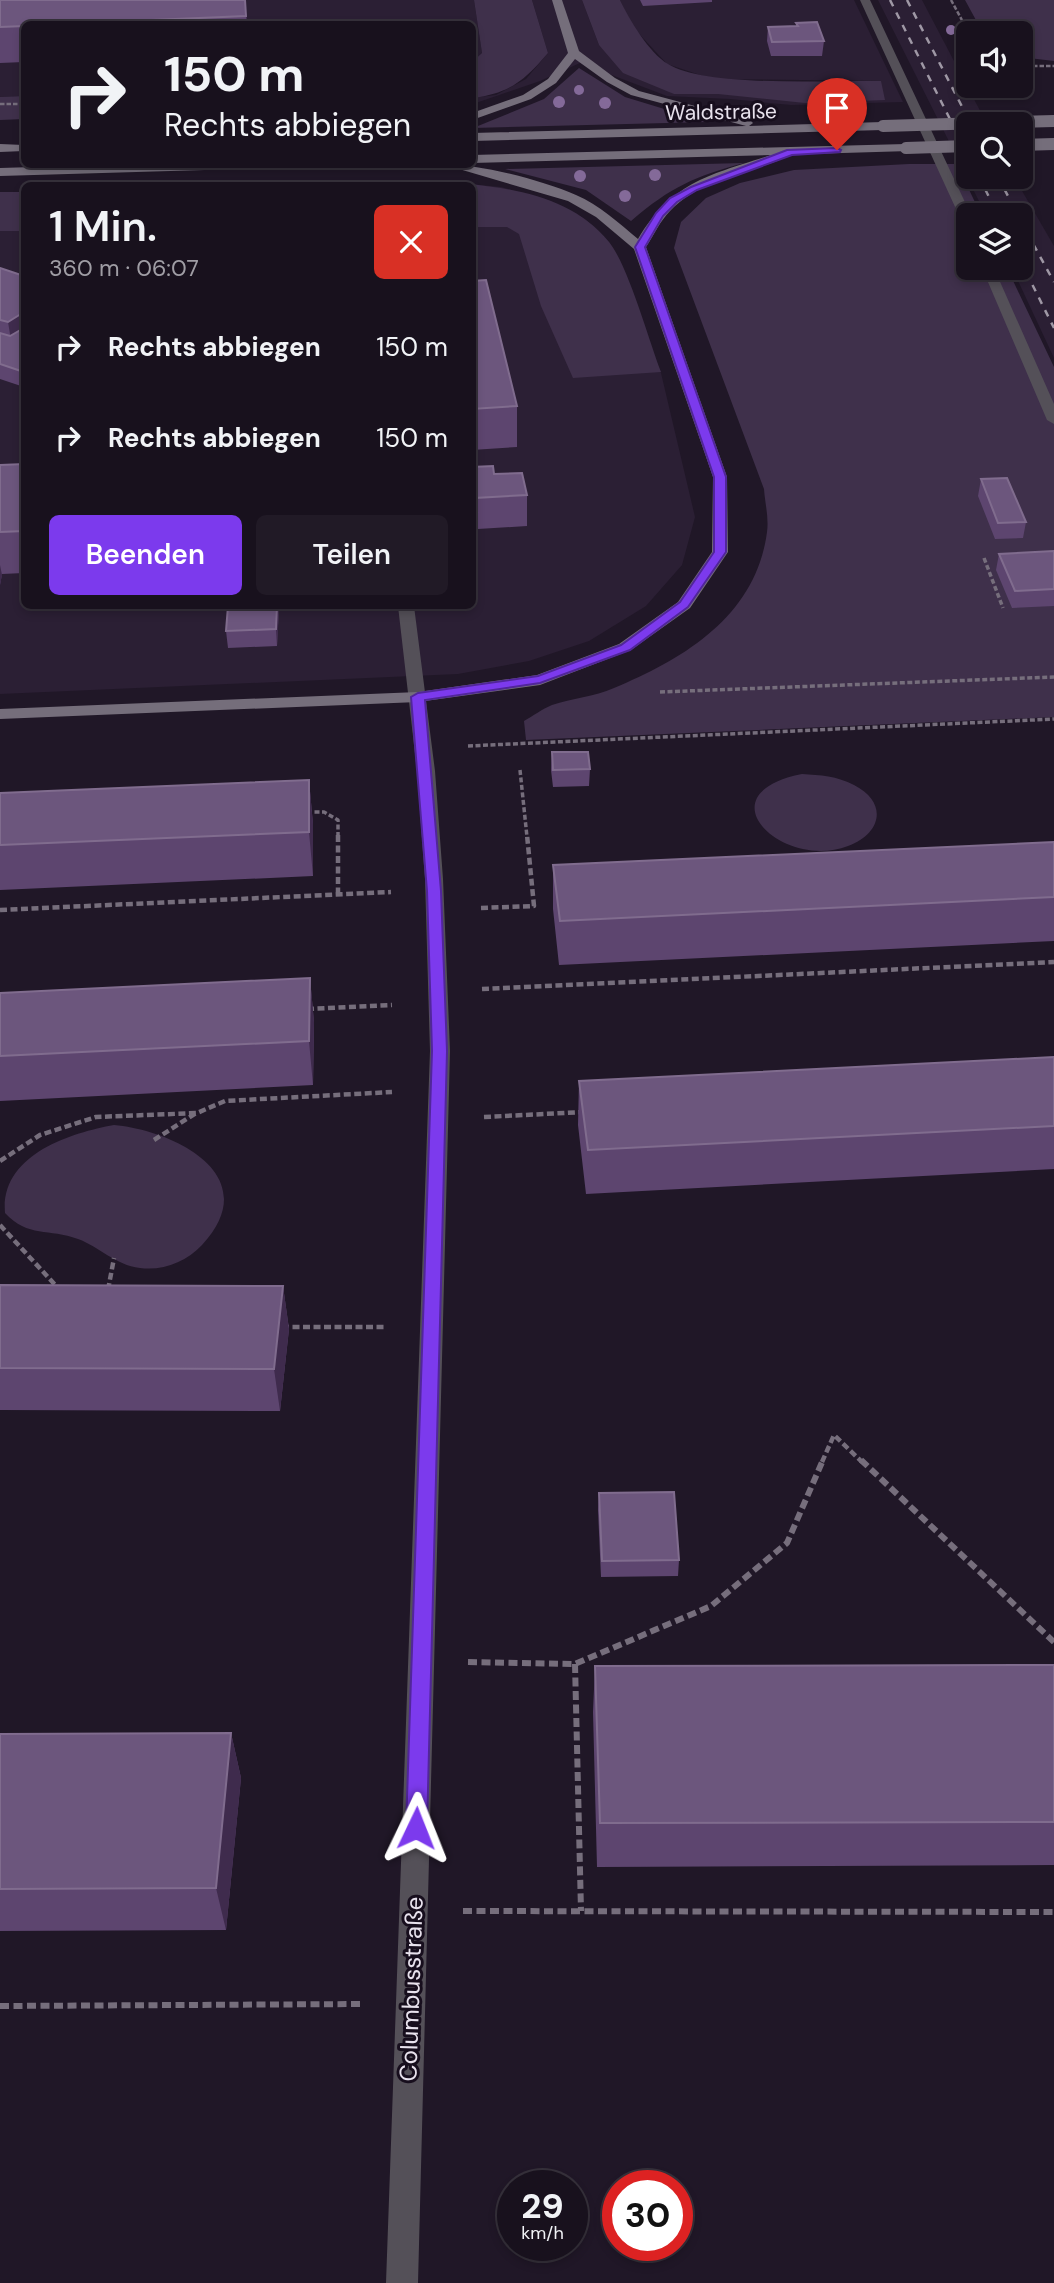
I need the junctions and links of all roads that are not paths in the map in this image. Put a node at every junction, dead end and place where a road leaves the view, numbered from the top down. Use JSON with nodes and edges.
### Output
{"nodes":[{"id":1,"x":557,"y":0,"type":"edge"},
{"id":2,"x":865,"y":0,"type":"edge"},
{"id":3,"x":574,"y":53,"type":"junction"},
{"id":4,"x":476,"y":116,"type":"edge"},
{"id":5,"x":1054,"y":121,"type":"edge"},
{"id":6,"x":777,"y":130,"type":"junction"},
{"id":7,"x":476,"y":137,"type":"edge"},
{"id":8,"x":1054,"y":144,"type":"edge"},
{"id":9,"x":1033,"y":145,"type":"edge"},
{"id":10,"x":956,"y":146,"type":"edge"},
{"id":11,"x":0,"y":148,"type":"edge"},
{"id":12,"x":21,"y":148,"type":"edge"},
{"id":13,"x":791,"y":152,"type":"junction"},
{"id":14,"x":476,"y":159,"type":"edge"},
{"id":15,"x":138,"y":168,"type":"edge"},
{"id":16,"x":464,"y":168,"type":"edge"},
{"id":17,"x":0,"y":172,"type":"edge"},
{"id":18,"x":959,"y":203,"type":"edge"},
{"id":19,"x":640,"y":247,"type":"junction"},
{"id":20,"x":993,"y":280,"type":"edge"},
{"id":21,"x":1054,"y":420,"type":"edge"},
{"id":22,"x":406,"y":609,"type":"edge"},
{"id":23,"x":418,"y":697,"type":"junction"},
{"id":24,"x":0,"y":714,"type":"edge"},
{"id":25,"x":402,"y":2283,"type":"edge"}],
"edges":[{"from":1,"to":3,"type":"main road"},
{"from":2,"to":18,"type":"street"},
{"from":3,"to":4,"type":"main road"},
{"from":3,"to":6,"type":"main road"},
{"from":5,"to":6,"type":"main road","name":"Waldstraße","bridge":true},
{"from":6,"to":7,"type":"main road","name":"Waldstraße"},
{"from":8,"to":9,"type":"main road","bridge":true},
{"from":10,"to":13,"type":"main road","name":"Waldstraße","bridge":true},
{"from":11,"to":12,"type":"main road"},
{"from":13,"to":14,"type":"main road","name":"Waldstraße"},
{"from":13,"to":19,"type":"main road"},
{"from":15,"to":17,"type":"main road"},
{"from":16,"to":19,"type":"main road"},
{"from":19,"to":23,"type":"main road"},
{"from":20,"to":21,"type":"street"},
{"from":22,"to":23,"type":"street","name":"Columbusstraße"},
{"from":23,"to":24,"type":"main road"},
{"from":23,"to":25,"type":"street","name":"Columbusstraße"}]}
